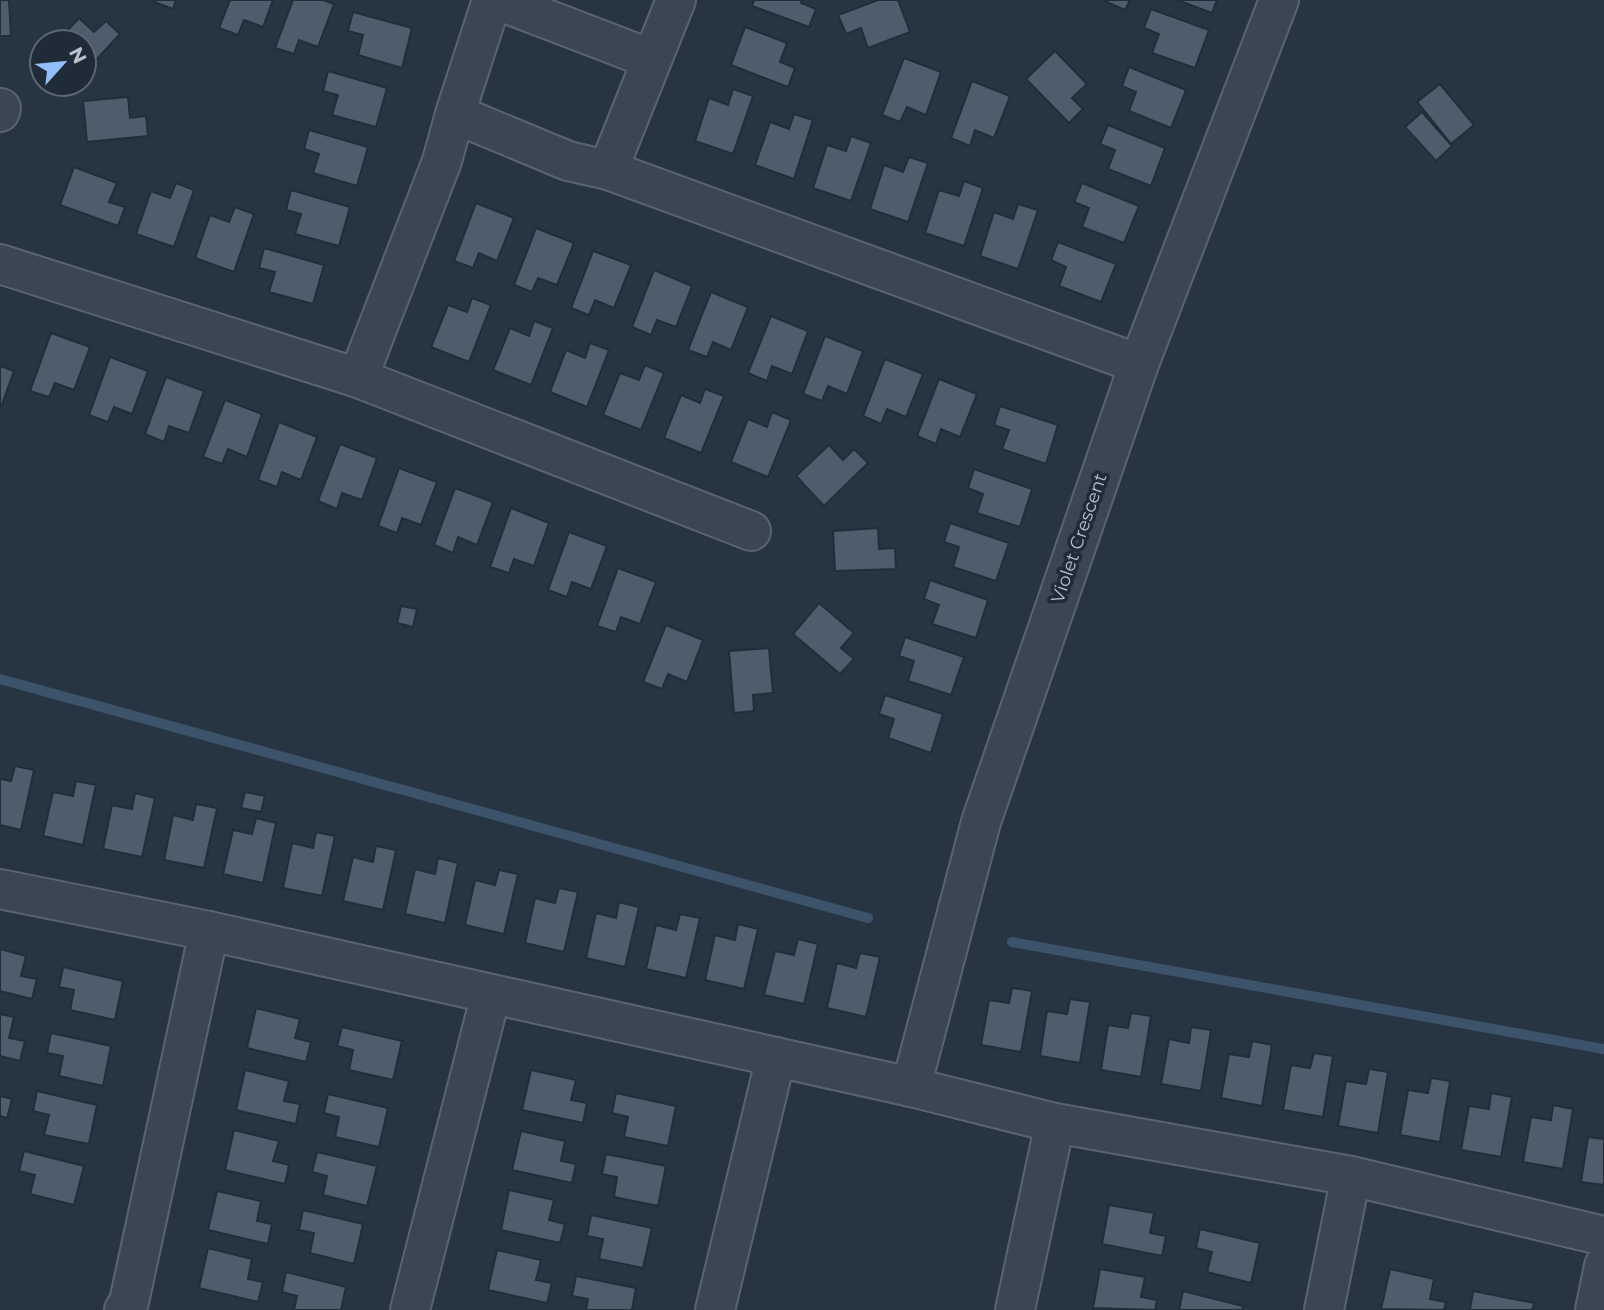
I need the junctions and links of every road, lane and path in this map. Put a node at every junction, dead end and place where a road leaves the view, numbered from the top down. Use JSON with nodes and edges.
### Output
{"nodes":[{"id":1,"x":495,"y":0,"type":"edge"},
{"id":2,"x":676,"y":0,"type":"edge"},
{"id":3,"x":1279,"y":0,"type":"edge"},
{"id":4,"x":652,"y":58,"type":"junction"},
{"id":5,"x":455,"y":114,"type":"junction"},
{"id":6,"x":608,"y":170,"type":"junction"},
{"id":7,"x":0,"y":264,"type":"edge"},
{"id":8,"x":1139,"y":364,"type":"junction"},
{"id":9,"x":358,"y":378,"type":"junction"},
{"id":10,"x":751,"y":531,"type":"dead end"},
{"id":11,"x":0,"y":889,"type":"edge"},
{"id":12,"x":209,"y":931,"type":"junction"},
{"id":13,"x":491,"y":994,"type":"junction"},
{"id":14,"x":776,"y":1057,"type":"junction"},
{"id":15,"x":911,"y":1087,"type":"junction"},
{"id":16,"x":1055,"y":1123,"type":"junction"},
{"id":17,"x":1351,"y":1176,"type":"junction"},
{"id":18,"x":1604,"y":1236,"type":"edge"},
{"id":19,"x":1604,"y":1266,"type":"edge"},
{"id":20,"x":124,"y":1310,"type":"edge"},
{"id":21,"x":410,"y":1310,"type":"edge"},
{"id":22,"x":715,"y":1310,"type":"edge"},
{"id":23,"x":1015,"y":1310,"type":"edge"},
{"id":24,"x":1324,"y":1310,"type":"edge"},
{"id":25,"x":1595,"y":1310,"type":"edge"}],
"edges":[{"from":1,"to":4,"type":"street"},
{"from":1,"to":5,"type":"street"},
{"from":2,"to":4,"type":"street"},
{"from":3,"to":8,"type":"street","name":"Violet Crescent"},
{"from":4,"to":6,"type":"street"},
{"from":5,"to":6,"type":"street"},
{"from":5,"to":9,"type":"street"},
{"from":6,"to":8,"type":"street"},
{"from":7,"to":9,"type":"street"},
{"from":8,"to":15,"type":"street","name":"Violet Crescent"},
{"from":9,"to":10,"type":"street"},
{"from":11,"to":12,"type":"street"},
{"from":12,"to":13,"type":"street"},
{"from":12,"to":20,"type":"street"},
{"from":13,"to":14,"type":"street"},
{"from":13,"to":21,"type":"street"},
{"from":14,"to":15,"type":"street"},
{"from":14,"to":22,"type":"street"},
{"from":15,"to":16,"type":"street"},
{"from":16,"to":17,"type":"street"},
{"from":16,"to":23,"type":"street"},
{"from":17,"to":18,"type":"street"},
{"from":17,"to":24,"type":"street"},
{"from":19,"to":25,"type":"street"}]}
